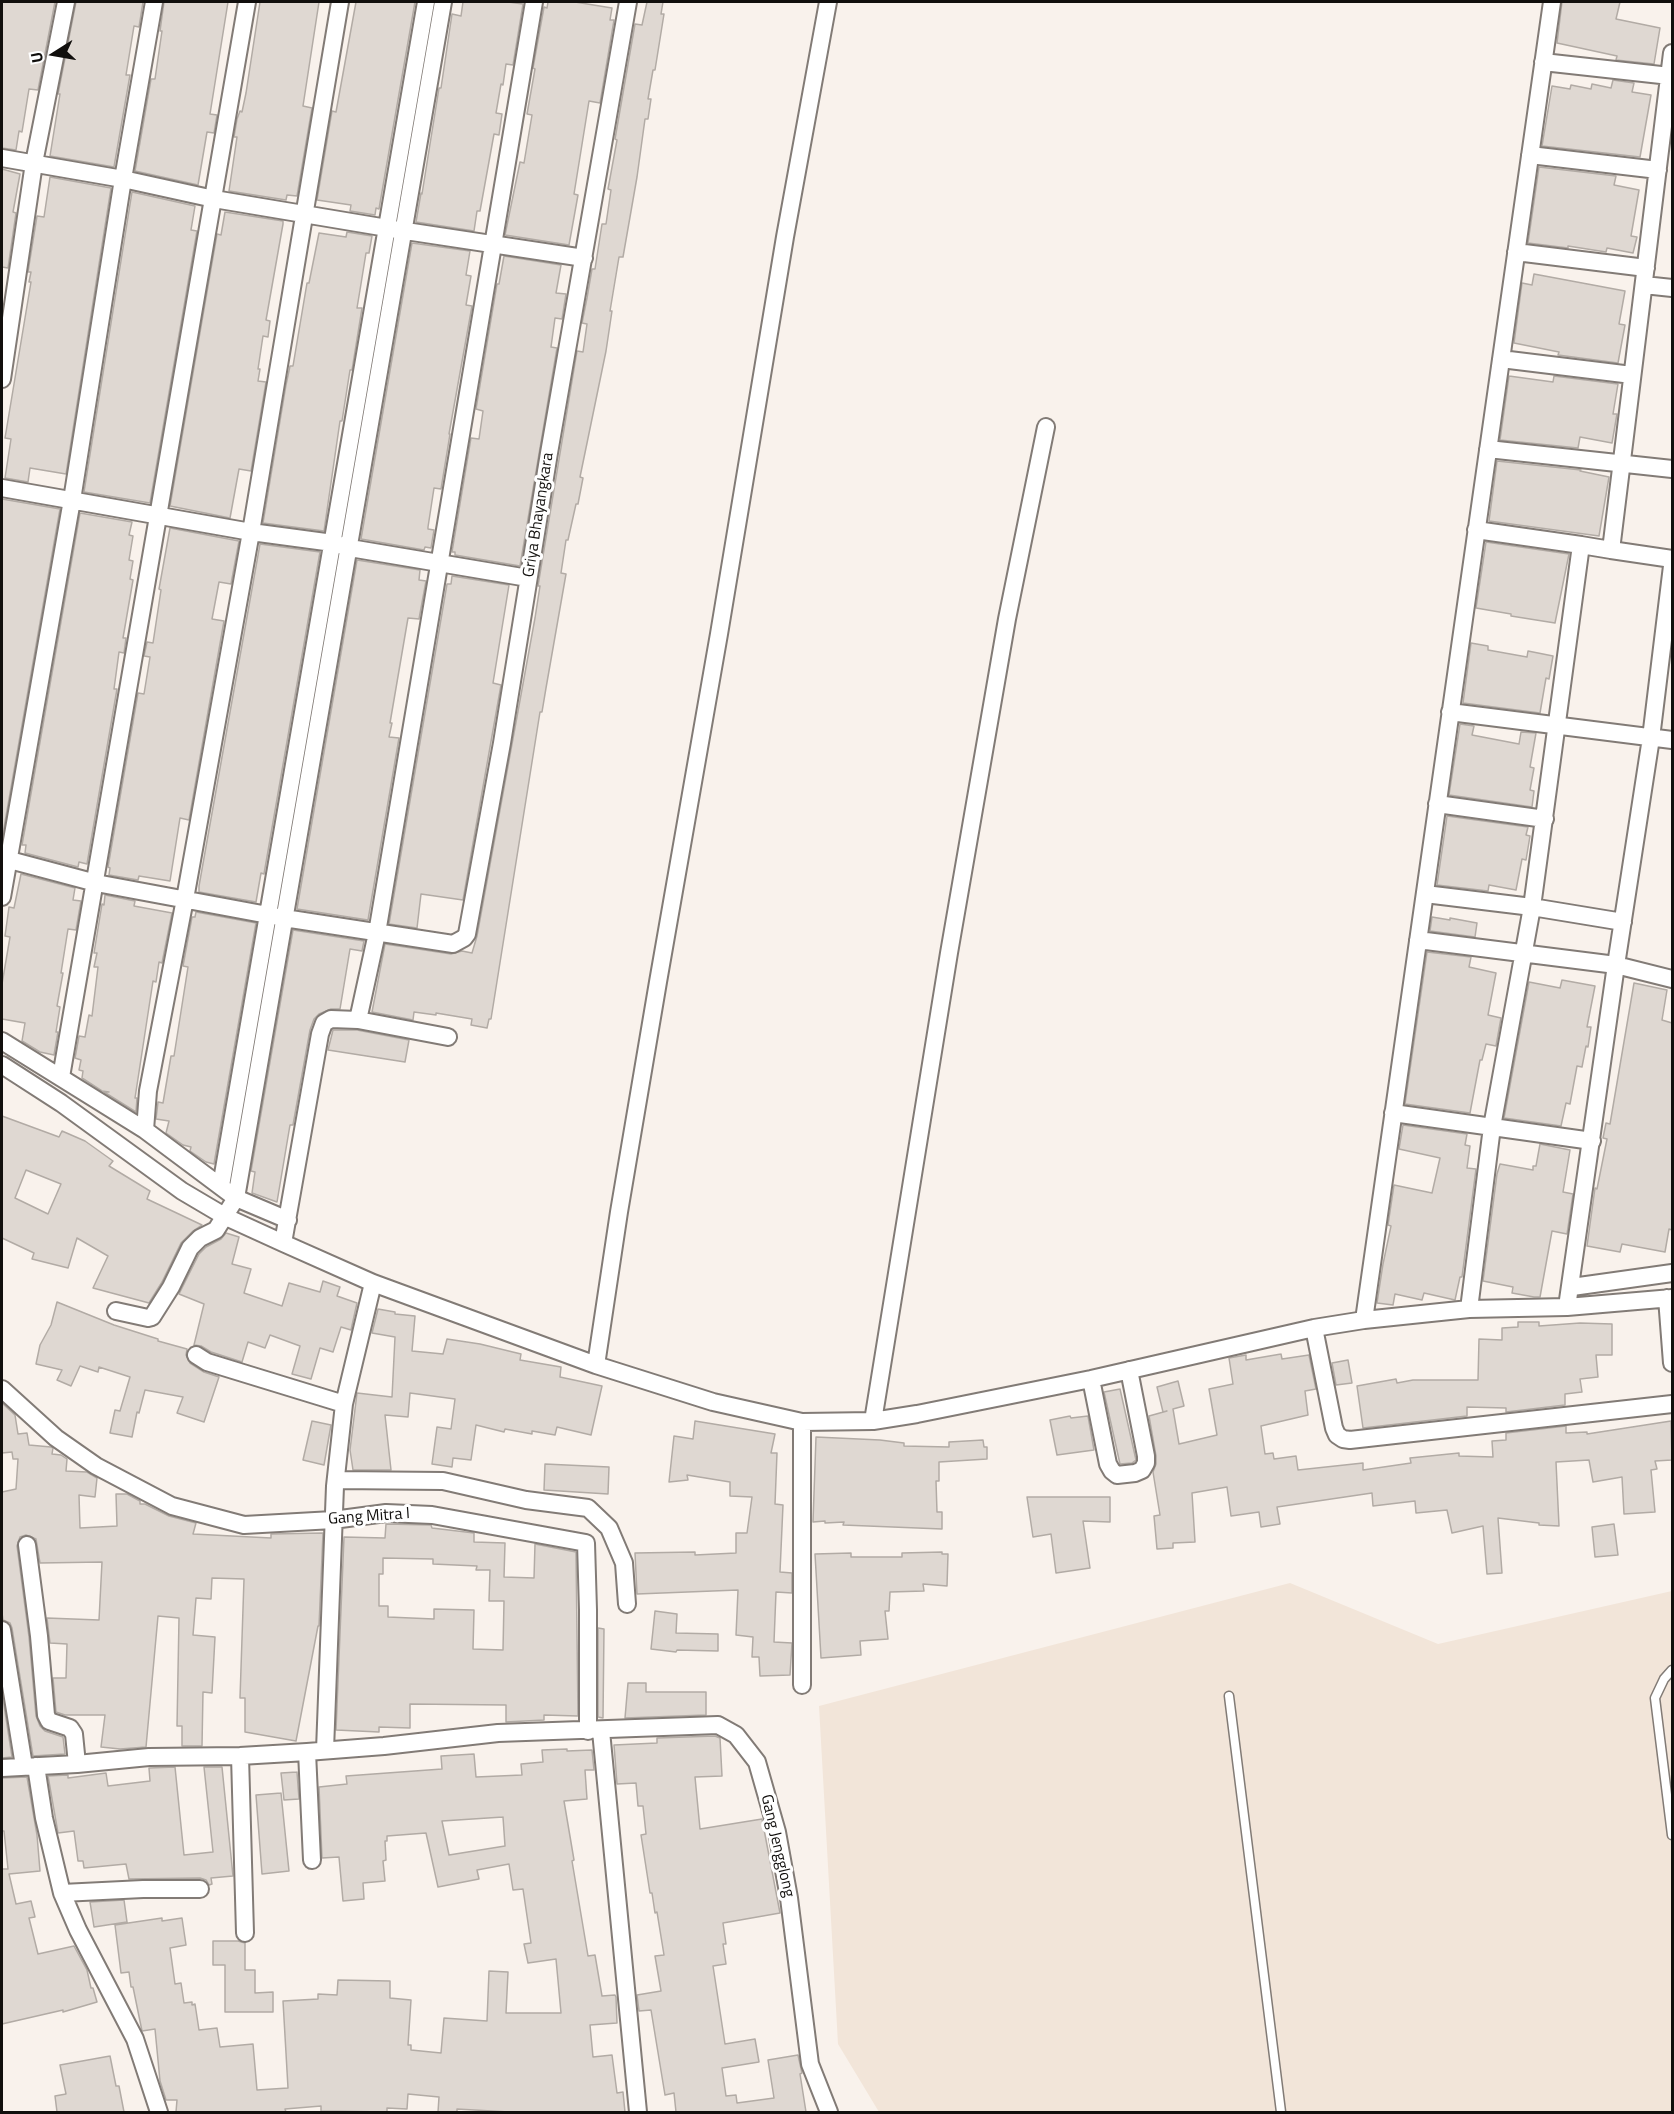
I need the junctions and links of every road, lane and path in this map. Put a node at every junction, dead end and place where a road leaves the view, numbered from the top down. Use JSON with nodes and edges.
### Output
{"nodes":[{"id":1,"x":66,"y":2,"type":"edge"},
{"id":2,"x":154,"y":2,"type":"edge"},
{"id":3,"x":247,"y":2,"type":"edge"},
{"id":4,"x":340,"y":2,"type":"edge"},
{"id":5,"x":426,"y":2,"type":"edge"},
{"id":6,"x":443,"y":2,"type":"edge"},
{"id":7,"x":534,"y":2,"type":"edge"},
{"id":8,"x":626,"y":2,"type":"edge"},
{"id":9,"x":828,"y":2,"type":"edge"},
{"id":10,"x":1552,"y":2,"type":"edge"},
{"id":11,"x":1672,"y":53,"type":"edge"},
{"id":12,"x":1543,"y":62,"type":"junction"},
{"id":13,"x":1670,"y":76,"type":"junction"},
{"id":14,"x":1530,"y":155,"type":"junction"},
{"id":15,"x":407,"y":157,"type":"junction"},
{"id":16,"x":2,"y":158,"type":"edge"},
{"id":17,"x":34,"y":163,"type":"junction"},
{"id":18,"x":1658,"y":170,"type":"junction"},
{"id":19,"x":123,"y":179,"type":"junction"},
{"id":20,"x":214,"y":199,"type":"junction"},
{"id":21,"x":303,"y":214,"type":"junction"},
{"id":22,"x":394,"y":229,"type":"junction"},
{"id":23,"x":494,"y":245,"type":"junction"},
{"id":24,"x":1516,"y":252,"type":"junction"},
{"id":25,"x":584,"y":258,"type":"junction"},
{"id":26,"x":1646,"y":268,"type":"junction"},
{"id":27,"x":1644,"y":285,"type":"junction"},
{"id":28,"x":1672,"y":288,"type":"edge"},
{"id":29,"x":1501,"y":359,"type":"junction"},
{"id":30,"x":1632,"y":375,"type":"junction"},
{"id":31,"x":2,"y":379,"type":"edge"},
{"id":32,"x":1046,"y":427,"type":"dead end"},
{"id":33,"x":1488,"y":449,"type":"junction"},
{"id":34,"x":1622,"y":463,"type":"junction"},
{"id":35,"x":1672,"y":469,"type":"edge"},
{"id":36,"x":2,"y":488,"type":"edge"},
{"id":37,"x":72,"y":500,"type":"junction"},
{"id":38,"x":160,"y":516,"type":"junction"},
{"id":39,"x":1476,"y":530,"type":"junction"},
{"id":40,"x":251,"y":532,"type":"junction"},
{"id":41,"x":342,"y":546,"type":"junction"},
{"id":42,"x":1581,"y":546,"type":"junction"},
{"id":43,"x":1611,"y":550,"type":"junction"},
{"id":44,"x":1672,"y":559,"type":"edge"},
{"id":45,"x":439,"y":563,"type":"junction"},
{"id":46,"x":1672,"y":566,"type":"edge"},
{"id":47,"x":528,"y":578,"type":"junction"},
{"id":48,"x":1450,"y":712,"type":"junction"},
{"id":49,"x":1557,"y":726,"type":"junction"},
{"id":50,"x":1651,"y":738,"type":"junction"},
{"id":51,"x":1672,"y":740,"type":"edge"},
{"id":52,"x":1437,"y":804,"type":"junction"},
{"id":53,"x":1545,"y":819,"type":"junction"},
{"id":54,"x":5,"y":859,"type":"edge"},
{"id":55,"x":96,"y":883,"type":"junction"},
{"id":56,"x":1425,"y":894,"type":"junction"},
{"id":57,"x":2,"y":897,"type":"edge"},
{"id":58,"x":185,"y":900,"type":"junction"},
{"id":59,"x":1532,"y":907,"type":"junction"},
{"id":60,"x":275,"y":916,"type":"junction"},
{"id":61,"x":1623,"y":922,"type":"junction"},
{"id":62,"x":377,"y":933,"type":"junction"},
{"id":63,"x":1418,"y":940,"type":"junction"},
{"id":64,"x":1522,"y":954,"type":"junction"},
{"id":65,"x":1616,"y":964,"type":"junction"},
{"id":66,"x":1672,"y":979,"type":"edge"},
{"id":67,"x":358,"y":1020,"type":"junction"},
{"id":68,"x":448,"y":1037,"type":"dead end"},
{"id":69,"x":2,"y":1041,"type":"edge"},
{"id":70,"x":2,"y":1065,"type":"edge"},
{"id":71,"x":61,"y":1077,"type":"junction"},
{"id":72,"x":1394,"y":1113,"type":"junction"},
{"id":73,"x":1492,"y":1127,"type":"junction"},
{"id":74,"x":145,"y":1130,"type":"junction"},
{"id":75,"x":1592,"y":1141,"type":"junction"},
{"id":76,"x":221,"y":1186,"type":"junction"},
{"id":77,"x":236,"y":1198,"type":"junction"},
{"id":78,"x":226,"y":1217,"type":"junction"},
{"id":79,"x":288,"y":1221,"type":"junction"},
{"id":80,"x":283,"y":1243,"type":"junction"},
{"id":81,"x":1672,"y":1273,"type":"edge"},
{"id":82,"x":373,"y":1283,"type":"junction"},
{"id":83,"x":1572,"y":1287,"type":"junction"},
{"id":84,"x":1670,"y":1298,"type":"edge"},
{"id":85,"x":1567,"y":1307,"type":"junction"},
{"id":86,"x":1469,"y":1309,"type":"junction"},
{"id":87,"x":116,"y":1311,"type":"dead end"},
{"id":88,"x":1364,"y":1320,"type":"junction"},
{"id":89,"x":1314,"y":1328,"type":"junction"},
{"id":90,"x":195,"y":1356,"type":"dead end"},
{"id":91,"x":1672,"y":1363,"type":"edge"},
{"id":92,"x":596,"y":1365,"type":"junction"},
{"id":93,"x":1129,"y":1370,"type":"junction"},
{"id":94,"x":1091,"y":1379,"type":"junction"},
{"id":95,"x":2,"y":1389,"type":"edge"},
{"id":96,"x":344,"y":1404,"type":"junction"},
{"id":97,"x":1672,"y":1404,"type":"edge"},
{"id":98,"x":873,"y":1420,"type":"junction"},
{"id":99,"x":802,"y":1422,"type":"junction"},
{"id":100,"x":335,"y":1483,"type":"junction"},
{"id":101,"x":333,"y":1519,"type":"junction"},
{"id":102,"x":27,"y":1545,"type":"dead end"},
{"id":103,"x":627,"y":1604,"type":"dead end"},
{"id":104,"x":2,"y":1630,"type":"edge"},
{"id":105,"x":1672,"y":1670,"type":"edge"},
{"id":106,"x":802,"y":1685,"type":"dead end"},
{"id":107,"x":1229,"y":1696,"type":"dead end"},
{"id":108,"x":594,"y":1731,"type":"junction"},
{"id":109,"x":325,"y":1750,"type":"junction"},
{"id":110,"x":307,"y":1752,"type":"junction"},
{"id":111,"x":240,"y":1756,"type":"junction"},
{"id":112,"x":77,"y":1764,"type":"junction"},
{"id":113,"x":30,"y":1766,"type":"junction"},
{"id":114,"x":2,"y":1768,"type":"edge"},
{"id":115,"x":1672,"y":1835,"type":"edge"},
{"id":116,"x":312,"y":1860,"type":"dead end"},
{"id":117,"x":200,"y":1889,"type":"dead end"},
{"id":118,"x":62,"y":1893,"type":"junction"},
{"id":119,"x":245,"y":1934,"type":"dead end"},
{"id":120,"x":159,"y":2112,"type":"edge"},
{"id":121,"x":638,"y":2112,"type":"edge"},
{"id":122,"x":829,"y":2112,"type":"edge"},
{"id":123,"x":1281,"y":2112,"type":"edge"}],
"edges":[{"from":1,"to":17,"type":"street"},
{"from":2,"to":19,"type":"street"},
{"from":3,"to":20,"type":"street"},
{"from":4,"to":21,"type":"street"},
{"from":5,"to":15,"type":"street"},
{"from":6,"to":15,"type":"street"},
{"from":7,"to":23,"type":"street"},
{"from":8,"to":25,"type":"street","name":"Griya Bhayangkara"},
{"from":9,"to":92,"type":"street"},
{"from":10,"to":12,"type":"street"},
{"from":11,"to":13,"type":"street"},
{"from":12,"to":13,"type":"street"},
{"from":12,"to":14,"type":"street"},
{"from":13,"to":18,"type":"street"},
{"from":14,"to":18,"type":"street"},
{"from":14,"to":24,"type":"street"},
{"from":15,"to":22,"type":"street"},
{"from":16,"to":17,"type":"street"},
{"from":17,"to":19,"type":"street"},
{"from":17,"to":31,"type":"street"},
{"from":18,"to":26,"type":"street"},
{"from":19,"to":20,"type":"street"},
{"from":19,"to":37,"type":"street"},
{"from":20,"to":21,"type":"street"},
{"from":20,"to":38,"type":"street"},
{"from":21,"to":22,"type":"street"},
{"from":21,"to":40,"type":"street"},
{"from":22,"to":23,"type":"street"},
{"from":22,"to":41,"type":"street"},
{"from":23,"to":25,"type":"street"},
{"from":23,"to":45,"type":"street"},
{"from":24,"to":26,"type":"street"},
{"from":24,"to":29,"type":"street"},
{"from":25,"to":47,"type":"street","name":"Griya Bhayangkara"},
{"from":26,"to":27,"type":"street"},
{"from":27,"to":28,"type":"street"},
{"from":27,"to":30,"type":"street"},
{"from":29,"to":30,"type":"street"},
{"from":29,"to":33,"type":"street"},
{"from":30,"to":34,"type":"street"},
{"from":32,"to":98,"type":"street"},
{"from":33,"to":34,"type":"street"},
{"from":33,"to":39,"type":"street"},
{"from":34,"to":35,"type":"street"},
{"from":34,"to":43,"type":"street"},
{"from":36,"to":37,"type":"street"},
{"from":37,"to":38,"type":"street"},
{"from":37,"to":54,"type":"street"},
{"from":38,"to":40,"type":"street"},
{"from":38,"to":55,"type":"street"},
{"from":39,"to":42,"type":"street"},
{"from":39,"to":48,"type":"street"},
{"from":40,"to":41,"type":"street"},
{"from":40,"to":58,"type":"street"},
{"from":41,"to":45,"type":"street"},
{"from":41,"to":60,"type":"street"},
{"from":42,"to":43,"type":"street"},
{"from":42,"to":49,"type":"street"},
{"from":43,"to":44,"type":"street"},
{"from":45,"to":47,"type":"street"},
{"from":45,"to":62,"type":"street"},
{"from":46,"to":50,"type":"street"},
{"from":47,"to":62,"type":"street","name":"Griya Bhayangkara"},
{"from":48,"to":49,"type":"street"},
{"from":48,"to":52,"type":"street"},
{"from":49,"to":50,"type":"street"},
{"from":49,"to":53,"type":"street"},
{"from":50,"to":51,"type":"street"},
{"from":50,"to":61,"type":"street"},
{"from":52,"to":53,"type":"street"},
{"from":52,"to":56,"type":"street"},
{"from":53,"to":59,"type":"street"},
{"from":54,"to":55,"type":"street","name":"Griya Bhayangkara"},
{"from":54,"to":57,"type":"street"},
{"from":55,"to":58,"type":"street","name":"Griya Bhayangkara"},
{"from":55,"to":71,"type":"street"},
{"from":56,"to":59,"type":"street"},
{"from":56,"to":63,"type":"street"},
{"from":58,"to":60,"type":"street","name":"Griya Bhayangkara"},
{"from":58,"to":74,"type":"street"},
{"from":59,"to":61,"type":"street"},
{"from":59,"to":64,"type":"street"},
{"from":60,"to":62,"type":"street","name":"Griya Bhayangkara"},
{"from":60,"to":76,"type":"street"},
{"from":60,"to":77,"type":"street"},
{"from":61,"to":65,"type":"street"},
{"from":62,"to":67,"type":"street"},
{"from":63,"to":64,"type":"street"},
{"from":63,"to":72,"type":"street"},
{"from":64,"to":65,"type":"street"},
{"from":64,"to":73,"type":"street"},
{"from":65,"to":66,"type":"street"},
{"from":65,"to":75,"type":"street"},
{"from":67,"to":68,"type":"street"},
{"from":67,"to":79,"type":"street"},
{"from":69,"to":71,"type":"street"},
{"from":70,"to":78,"type":"street"},
{"from":71,"to":74,"type":"street"},
{"from":72,"to":73,"type":"street"},
{"from":72,"to":88,"type":"street"},
{"from":73,"to":75,"type":"street"},
{"from":73,"to":86,"type":"street"},
{"from":74,"to":76,"type":"street"},
{"from":75,"to":83,"type":"street"},
{"from":76,"to":77,"type":"street"},
{"from":77,"to":78,"type":"street"},
{"from":77,"to":79,"type":"street"},
{"from":78,"to":80,"type":"street"},
{"from":78,"to":87,"type":"street"},
{"from":79,"to":80,"type":"street"},
{"from":80,"to":82,"type":"street"},
{"from":81,"to":83,"type":"street"},
{"from":82,"to":92,"type":"street"},
{"from":82,"to":96,"type":"street"},
{"from":83,"to":85,"type":"street"},
{"from":84,"to":85,"type":"street"},
{"from":84,"to":91,"type":"street"},
{"from":85,"to":86,"type":"street"},
{"from":86,"to":88,"type":"street"},
{"from":88,"to":89,"type":"street"},
{"from":89,"to":93,"type":"street"},
{"from":89,"to":97,"type":"street"},
{"from":90,"to":96,"type":"street"},
{"from":92,"to":99,"type":"street"},
{"from":93,"to":94,"type":"street"},
{"from":93,"to":94,"type":"street"},
{"from":94,"to":98,"type":"street"},
{"from":95,"to":101,"type":"street","name":"Gang Mitra I"},
{"from":96,"to":100,"type":"street"},
{"from":98,"to":99,"type":"street"},
{"from":99,"to":106,"type":"street"},
{"from":100,"to":101,"type":"street"},
{"from":100,"to":103,"type":"street"},
{"from":101,"to":108,"type":"street","name":"Gang Mitra I"},
{"from":101,"to":109,"type":"street"},
{"from":102,"to":112,"type":"street"},
{"from":104,"to":113,"type":"street"},
{"from":105,"to":115,"type":"lane"},
{"from":107,"to":123,"type":"lane"},
{"from":108,"to":109,"type":"street","name":"Gang Jengglong"},
{"from":108,"to":121,"type":"street"},
{"from":108,"to":122,"type":"street","name":"Gang Jengglong"},
{"from":109,"to":110,"type":"street","name":"Gang Jengglong"},
{"from":110,"to":111,"type":"street","name":"Gang Jengglong"},
{"from":110,"to":116,"type":"street"},
{"from":111,"to":112,"type":"street","name":"Gang Jengglong"},
{"from":111,"to":119,"type":"street"},
{"from":112,"to":113,"type":"street","name":"Gang Jengglong"},
{"from":113,"to":114,"type":"street","name":"Gang Jengglong"},
{"from":113,"to":118,"type":"street"},
{"from":117,"to":118,"type":"street"},
{"from":118,"to":120,"type":"street"}]}
